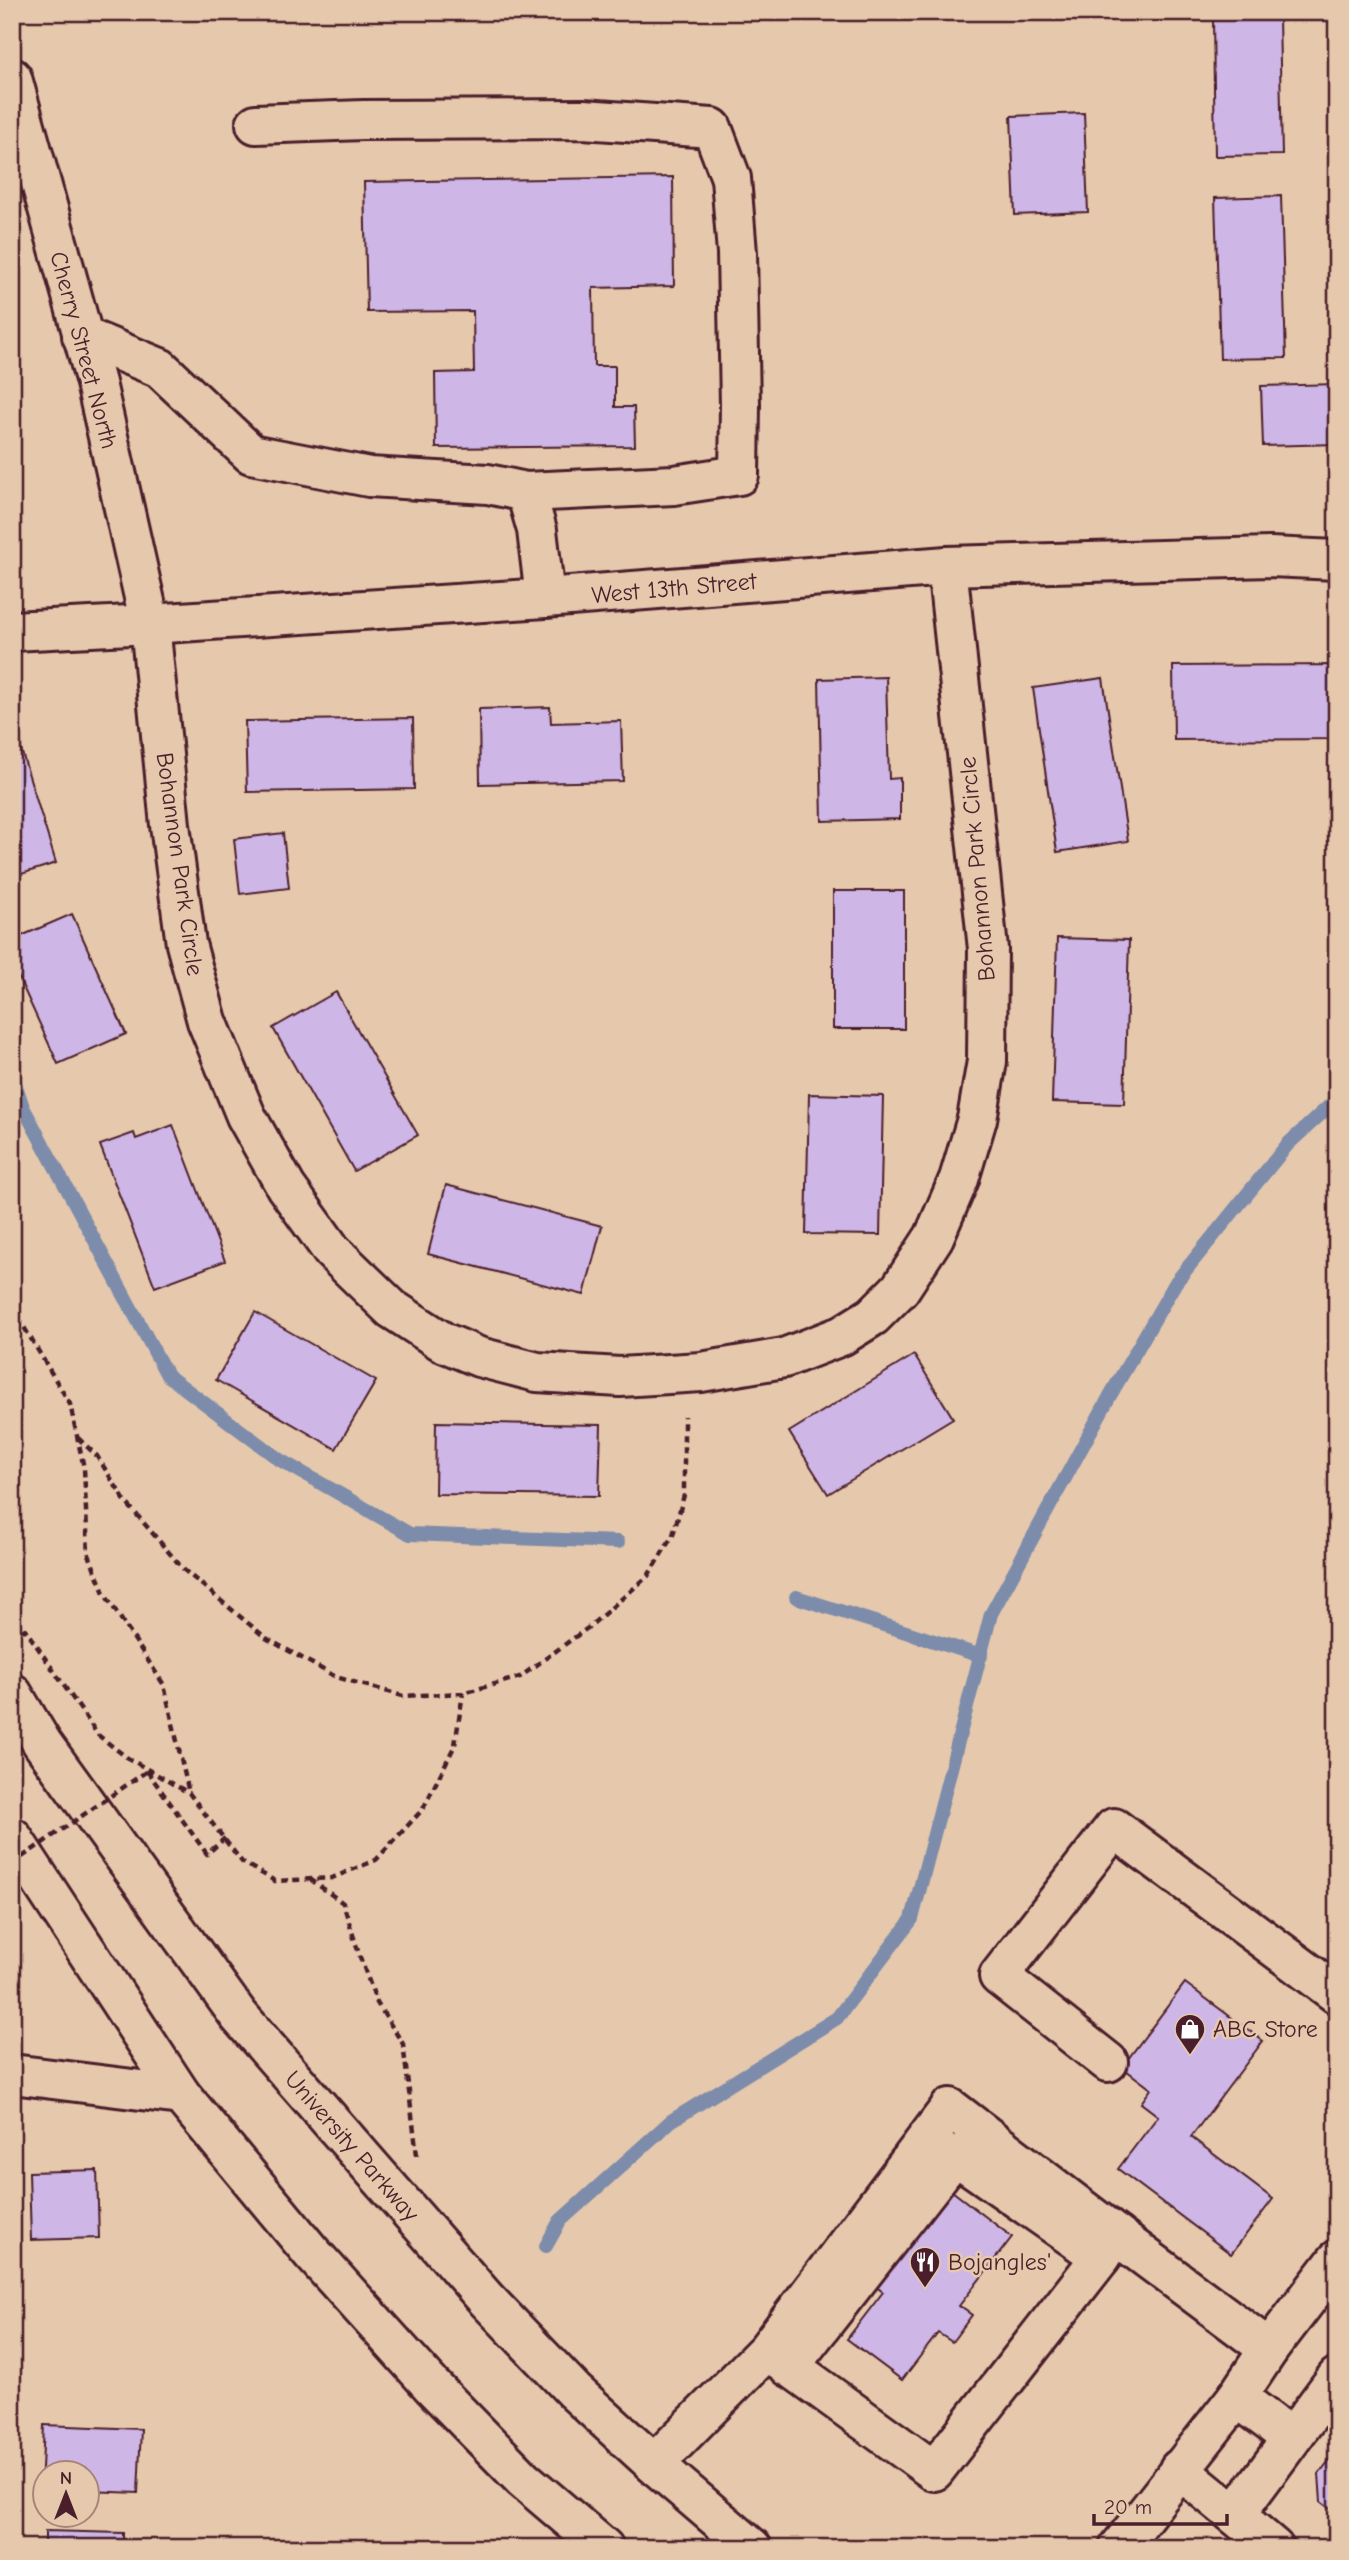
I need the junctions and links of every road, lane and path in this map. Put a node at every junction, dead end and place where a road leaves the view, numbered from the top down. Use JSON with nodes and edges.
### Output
{"nodes":[{"id":1,"x":12,"y":78,"type":"edge"},
{"id":2,"x":256,"y":124,"type":"dead end"},
{"id":3,"x":82,"y":336,"type":"junction"},
{"id":4,"x":526,"y":492,"type":"junction"},
{"id":5,"x":1337,"y":559,"type":"edge"},
{"id":6,"x":947,"y":566,"type":"junction"},
{"id":7,"x":545,"y":598,"type":"junction"},
{"id":8,"x":150,"y":624,"type":"junction"},
{"id":9,"x":12,"y":631,"type":"edge"},
{"id":10,"x":12,"y":1307,"type":"edge"},
{"id":11,"x":684,"y":1373,"type":"junction"},
{"id":12,"x":78,"y":1438,"type":"junction"},
{"id":13,"x":12,"y":1638,"type":"edge"},
{"id":14,"x":12,"y":1693,"type":"edge"},
{"id":15,"x":463,"y":1693,"type":"junction"},
{"id":16,"x":190,"y":1793,"type":"junction"},
{"id":17,"x":12,"y":1837,"type":"edge"},
{"id":18,"x":225,"y":1838,"type":"junction"},
{"id":19,"x":12,"y":1864,"type":"edge"},
{"id":20,"x":310,"y":1879,"type":"junction"},
{"id":21,"x":1337,"y":1994,"type":"edge"},
{"id":22,"x":1108,"y":2062,"type":"dead end"},
{"id":23,"x":12,"y":2074,"type":"edge"},
{"id":24,"x":181,"y":2095,"type":"junction"},
{"id":25,"x":393,"y":2193,"type":"junction"},
{"id":26,"x":1108,"y":2246,"type":"junction"},
{"id":27,"x":1334,"y":2270,"type":"edge"},
{"id":28,"x":1269,"y":2349,"type":"junction"},
{"id":29,"x":778,"y":2358,"type":"junction"},
{"id":30,"x":1337,"y":2376,"type":"edge"},
{"id":31,"x":1237,"y":2397,"type":"junction"},
{"id":32,"x":1291,"y":2438,"type":"junction"},
{"id":33,"x":654,"y":2464,"type":"junction"},
{"id":34,"x":1180,"y":2469,"type":"junction"},
{"id":35,"x":1235,"y":2515,"type":"junction"},
{"id":36,"x":604,"y":2548,"type":"edge"},
{"id":37,"x":752,"y":2548,"type":"edge"},
{"id":38,"x":1119,"y":2548,"type":"edge"},
{"id":39,"x":1274,"y":2548,"type":"edge"}],
"edges":[{"from":1,"to":3,"type":"street","name":"Cherry Street North"},
{"from":2,"to":4,"type":"street"},
{"from":3,"to":4,"type":"street"},
{"from":3,"to":8,"type":"street","name":"Cherry Street North"},
{"from":4,"to":7,"type":"street"},
{"from":5,"to":6,"type":"street","name":"West 13th Street"},
{"from":6,"to":7,"type":"street","name":"West 13th Street"},
{"from":6,"to":11,"type":"street","name":"Bohannon Park Circle"},
{"from":7,"to":8,"type":"street","name":"West 13th Street"},
{"from":8,"to":9,"type":"street","name":"West 13th Street"},
{"from":8,"to":11,"type":"street","name":"Bohannon Park Circle"},
{"from":10,"to":12,"type":"path"},
{"from":11,"to":15,"type":"path"},
{"from":12,"to":15,"type":"path"},
{"from":12,"to":16,"type":"path"},
{"from":13,"to":16,"type":"path"},
{"from":14,"to":25,"type":"street","name":"University Parkway"},
{"from":15,"to":20,"type":"path"},
{"from":16,"to":18,"type":"path"},
{"from":17,"to":24,"type":"street"},
{"from":18,"to":19,"type":"path","bridge":true},
{"from":18,"to":20,"type":"path"},
{"from":20,"to":25,"type":"path"},
{"from":21,"to":22,"type":"street"},
{"from":23,"to":24,"type":"street"},
{"from":24,"to":36,"type":"street"},
{"from":25,"to":33,"type":"street","name":"University Parkway"},
{"from":26,"to":28,"type":"street"},
{"from":26,"to":29,"type":"street"},
{"from":26,"to":29,"type":"street"},
{"from":27,"to":28,"type":"street"},
{"from":28,"to":31,"type":"street"},
{"from":29,"to":33,"type":"street"},
{"from":30,"to":32,"type":"street"},
{"from":31,"to":32,"type":"street"},
{"from":31,"to":34,"type":"street"},
{"from":32,"to":35,"type":"street"},
{"from":33,"to":37,"type":"street","name":"University Parkway"},
{"from":34,"to":35,"type":"street"},
{"from":34,"to":38,"type":"street"},
{"from":35,"to":39,"type":"street"}]}
